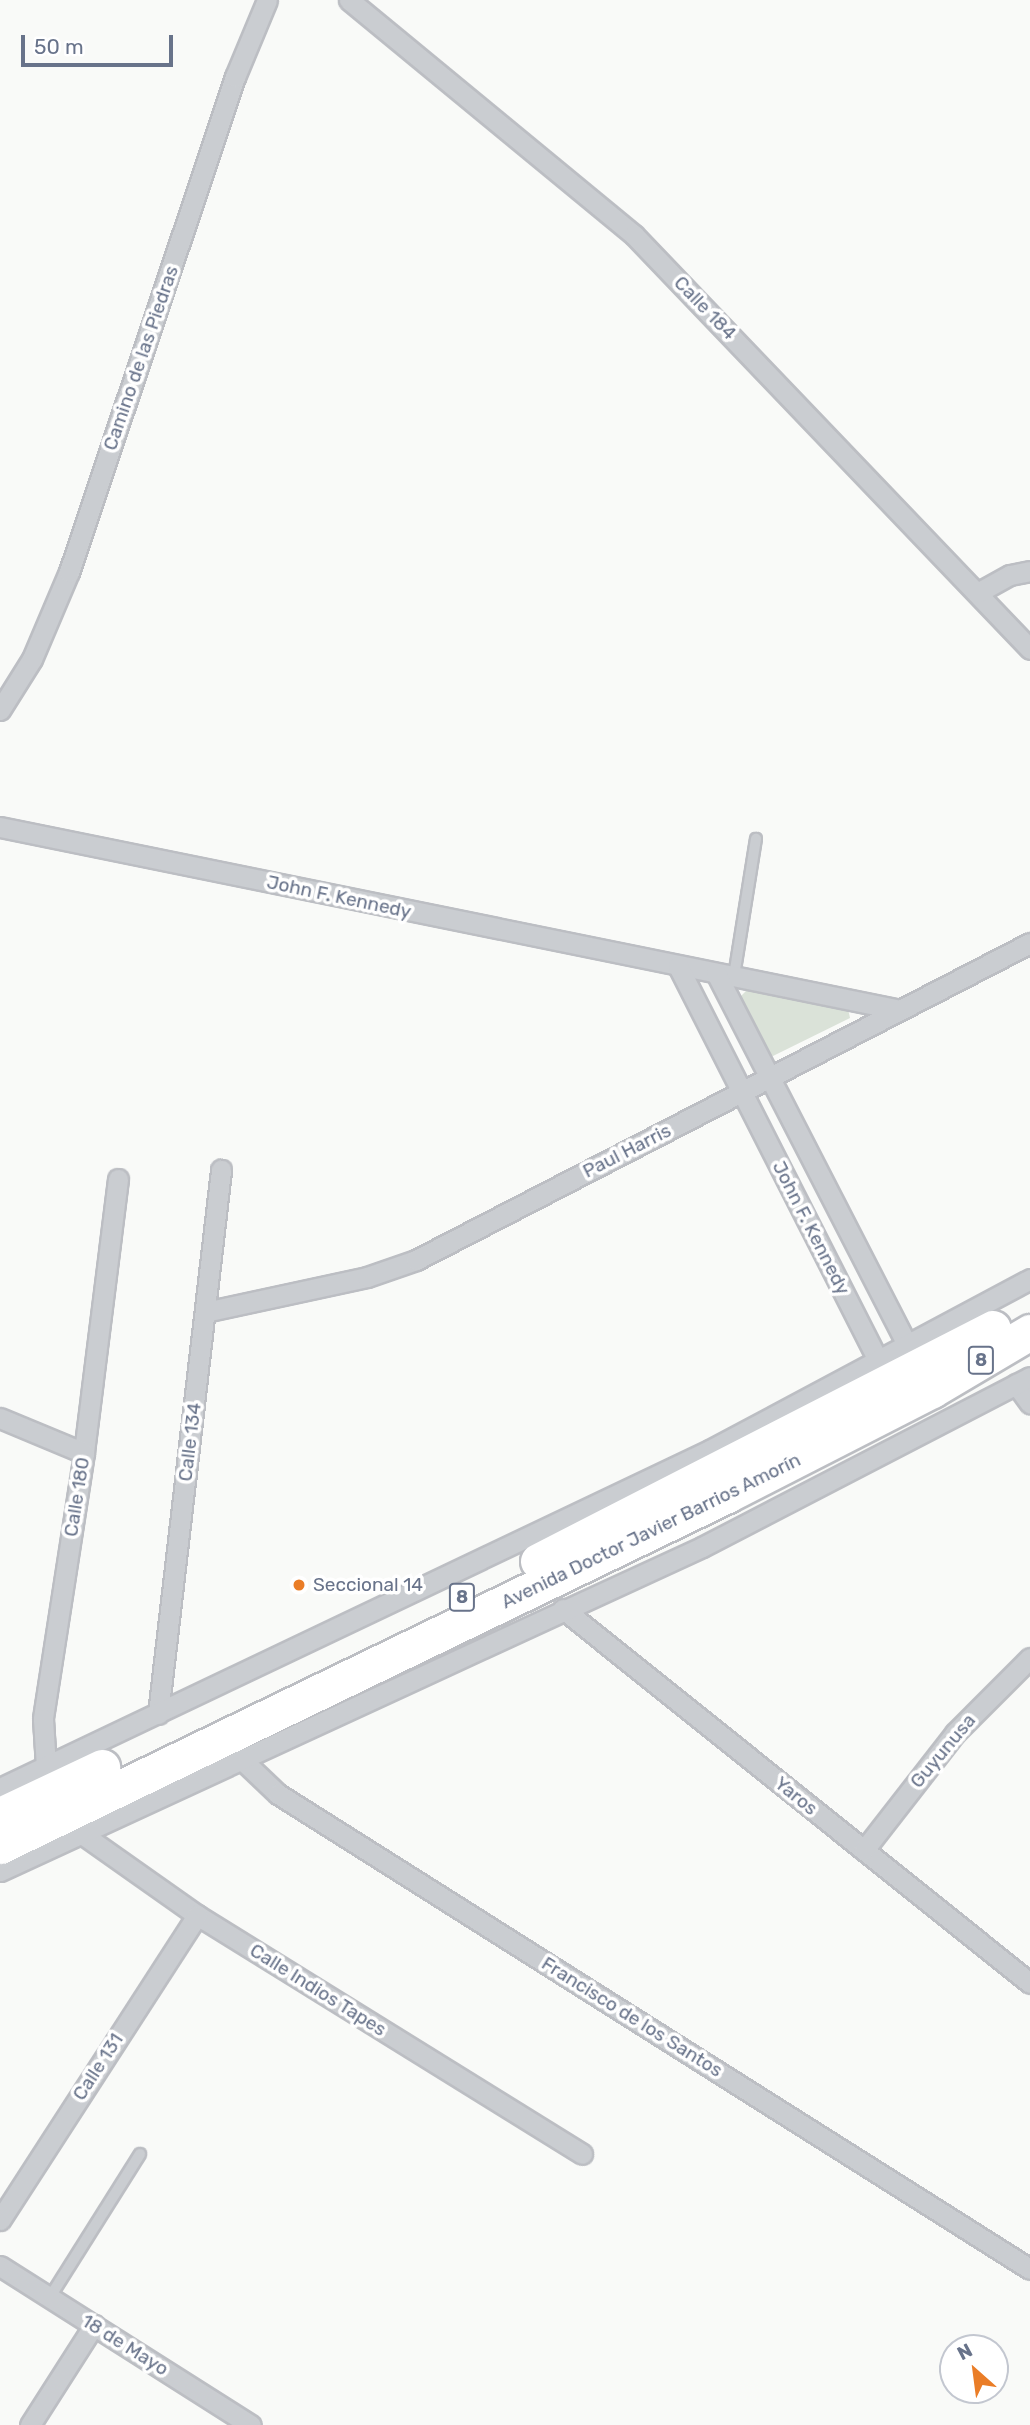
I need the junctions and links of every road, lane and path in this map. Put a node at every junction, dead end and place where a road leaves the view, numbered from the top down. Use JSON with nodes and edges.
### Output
{"nodes":[{"id":1,"x":267,"y":0,"type":"edge"},
{"id":2,"x":349,"y":0,"type":"edge"},
{"id":3,"x":1030,"y":570,"type":"edge"},
{"id":4,"x":979,"y":592,"type":"junction"},
{"id":5,"x":1030,"y":649,"type":"edge"},
{"id":6,"x":0,"y":710,"type":"edge"},
{"id":7,"x":0,"y":827,"type":"edge"},
{"id":8,"x":755,"y":839,"type":"dead end"},
{"id":9,"x":1030,"y":943,"type":"edge"},
{"id":10,"x":678,"y":966,"type":"junction"},
{"id":11,"x":725,"y":975,"type":"junction"},
{"id":12,"x":900,"y":1010,"type":"junction"},
{"id":13,"x":769,"y":1077,"type":"junction"},
{"id":14,"x":742,"y":1092,"type":"junction"},
{"id":15,"x":221,"y":1170,"type":"dead end"},
{"id":16,"x":118,"y":1179,"type":"dead end"},
{"id":17,"x":1030,"y":1279,"type":"edge"},
{"id":18,"x":1030,"y":1308,"type":"edge"},
{"id":19,"x":205,"y":1312,"type":"junction"},
{"id":20,"x":1030,"y":1332,"type":"edge"},
{"id":21,"x":900,"y":1369,"type":"junction"},
{"id":22,"x":1023,"y":1380,"type":"edge"},
{"id":23,"x":1030,"y":1403,"type":"edge"},
{"id":24,"x":0,"y":1418,"type":"edge"},
{"id":25,"x":84,"y":1453,"type":"junction"},
{"id":26,"x":563,"y":1609,"type":"junction"},
{"id":27,"x":1030,"y":1658,"type":"edge"},
{"id":28,"x":158,"y":1714,"type":"junction"},
{"id":29,"x":240,"y":1758,"type":"junction"},
{"id":30,"x":0,"y":1788,"type":"edge"},
{"id":31,"x":62,"y":1800,"type":"junction"},
{"id":32,"x":0,"y":1815,"type":"edge"},
{"id":33,"x":0,"y":1846,"type":"edge"},
{"id":34,"x":864,"y":1850,"type":"junction"},
{"id":35,"x":0,"y":1871,"type":"edge"},
{"id":36,"x":197,"y":1915,"type":"junction"},
{"id":37,"x":1030,"y":1983,"type":"edge"},
{"id":38,"x":140,"y":2154,"type":"dead end"},
{"id":39,"x":582,"y":2154,"type":"dead end"},
{"id":40,"x":0,"y":2220,"type":"edge"},
{"id":41,"x":0,"y":2266,"type":"edge"},
{"id":42,"x":1030,"y":2269,"type":"edge"},
{"id":43,"x":50,"y":2297,"type":"junction"},
{"id":44,"x":94,"y":2325,"type":"junction"},
{"id":45,"x":30,"y":2425,"type":"edge"},
{"id":46,"x":251,"y":2425,"type":"edge"}],
"edges":[{"from":1,"to":6,"type":"street","name":"Camino de las Piedras"},
{"from":2,"to":4,"type":"street","name":"Calle 184"},
{"from":3,"to":4,"type":"street"},
{"from":4,"to":5,"type":"street","name":"Calle 184"},
{"from":7,"to":10,"type":"street","name":"John F. Kennedy"},
{"from":8,"to":11,"type":"lane"},
{"from":9,"to":12,"type":"street","name":"Paul Harris"},
{"from":10,"to":11,"type":"street","name":"John F. Kennedy"},
{"from":10,"to":14,"type":"street","name":"John F. Kennedy"},
{"from":11,"to":12,"type":"street","name":"John F. Kennedy"},
{"from":11,"to":13,"type":"street","name":"John F. Kennedy"},
{"from":12,"to":13,"type":"street","name":"Paul Harris"},
{"from":13,"to":14,"type":"street","name":"Paul Harris"},
{"from":13,"to":21,"type":"street","name":"John F. Kennedy"},
{"from":14,"to":19,"type":"street","name":"Paul Harris"},
{"from":14,"to":21,"type":"street","name":"John F. Kennedy"},
{"from":15,"to":19,"type":"street","name":"Calle 134"},
{"from":16,"to":25,"type":"street","name":"Calle 180"},
{"from":17,"to":21,"type":"street","name":"Avenida Doctor Javier Barrios Amorín"},
{"from":18,"to":21,"type":"highway","name":"Avenida Doctor Javier Barrios Amorín","number":"8"},
{"from":19,"to":28,"type":"street","name":"Calle 134"},
{"from":20,"to":21,"type":"highway","name":"Avenida Doctor Javier Barrios Amorín","number":"8"},
{"from":21,"to":28,"type":"street","name":"Avenida Doctor Javier Barrios Amorín"},
{"from":21,"to":31,"type":"highway","name":"Avenida Doctor Javier Barrios Amorín","number":"8"},
{"from":22,"to":23,"type":"street"},
{"from":22,"to":26,"type":"street","name":"Avenida Doctor Javier Barrios Amorín"},
{"from":24,"to":25,"type":"street"},
{"from":25,"to":31,"type":"street","name":"Calle 180"},
{"from":26,"to":29,"type":"street","name":"Avenida Doctor Javier Barrios Amorín"},
{"from":26,"to":34,"type":"street","name":"Yaros"},
{"from":27,"to":34,"type":"street","name":"Guyunusa"},
{"from":28,"to":31,"type":"street","name":"Avenida Doctor Javier Barrios Amorín"},
{"from":29,"to":31,"type":"street","name":"Avenida Doctor Javier Barrios Amorín"},
{"from":29,"to":42,"type":"street","name":"Francisco de los Santos"},
{"from":30,"to":31,"type":"street","name":"Avenida Doctor Javier Barrios Amorín"},
{"from":31,"to":32,"type":"highway","name":"Avenida Doctor Javier Barrios Amorín","number":"8"},
{"from":31,"to":33,"type":"highway","name":"Avenida Doctor Javier Barrios Amorín","number":"8"},
{"from":31,"to":35,"type":"street","name":"Avenida Doctor Javier Barrios Amorín"},
{"from":31,"to":36,"type":"street","name":"Calle Indios Tapes"},
{"from":34,"to":37,"type":"street","name":"Yaros"},
{"from":36,"to":39,"type":"street","name":"Calle Indios Tapes"},
{"from":36,"to":40,"type":"street","name":"Calle 131"},
{"from":38,"to":43,"type":"lane"},
{"from":41,"to":43,"type":"street","name":"18 de Mayo"},
{"from":43,"to":44,"type":"street","name":"18 de Mayo"},
{"from":44,"to":45,"type":"street"},
{"from":44,"to":46,"type":"street","name":"18 de Mayo"}]}
